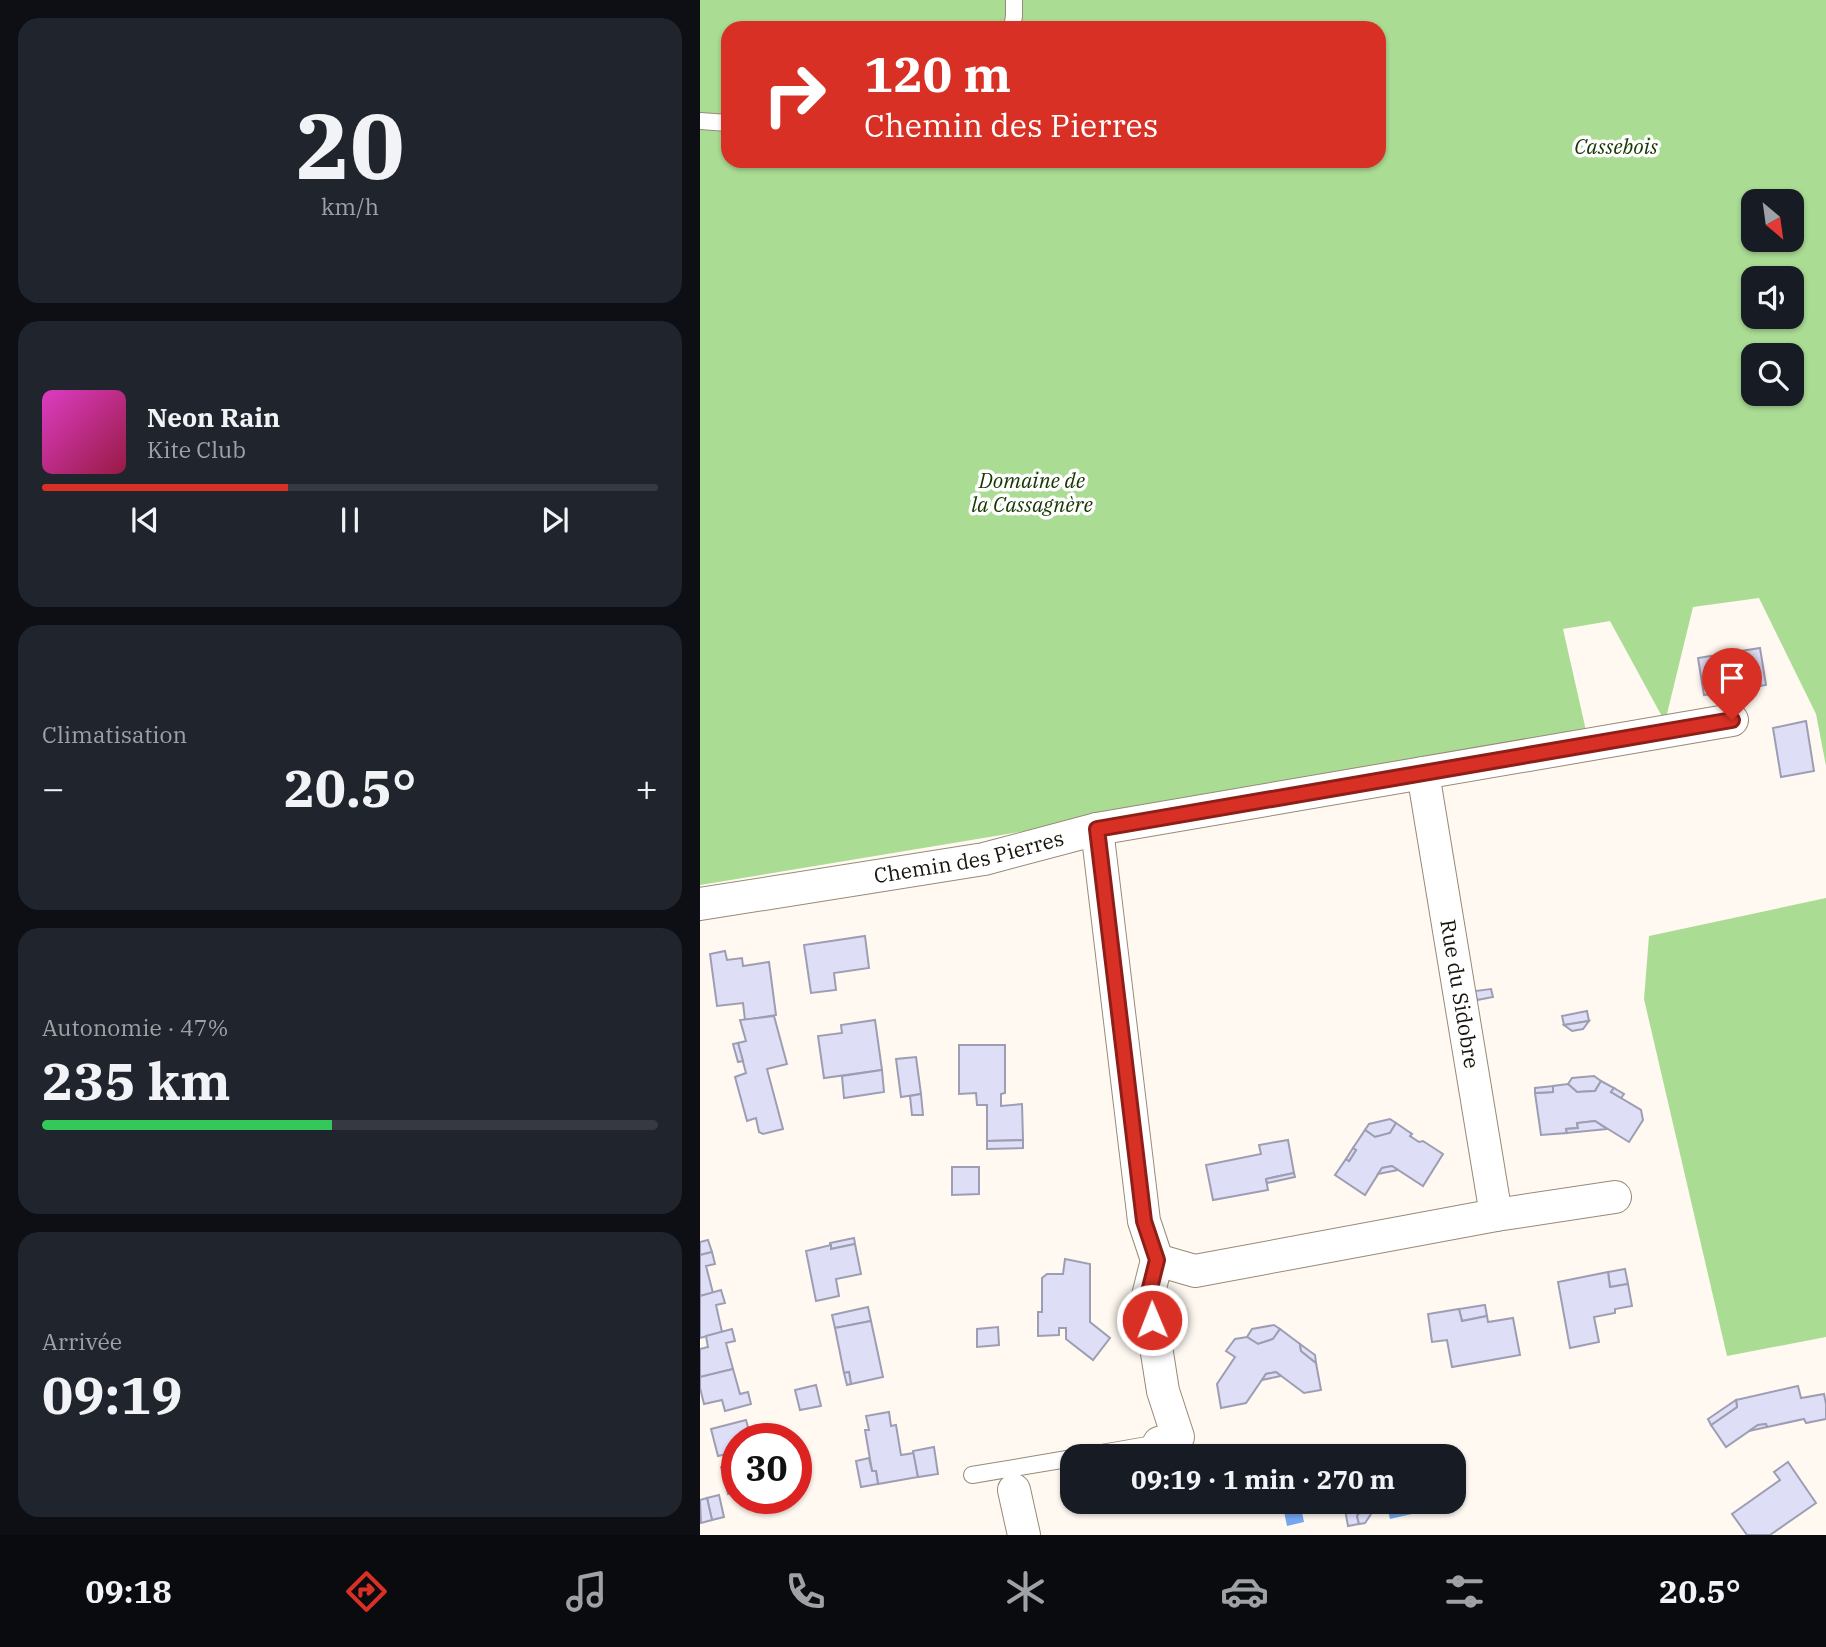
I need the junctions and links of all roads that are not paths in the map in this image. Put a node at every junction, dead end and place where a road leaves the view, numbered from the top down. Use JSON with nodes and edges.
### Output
{"nodes":[{"id":1,"x":1014,"y":0,"type":"edge"},
{"id":2,"x":1013,"y":21,"type":"edge"},
{"id":3,"x":700,"y":121,"type":"edge"},
{"id":4,"x":721,"y":122,"type":"edge"},
{"id":5,"x":1732,"y":720,"type":"dead end"},
{"id":6,"x":1423,"y":773,"type":"junction"},
{"id":7,"x":1097,"y":829,"type":"junction"},
{"id":8,"x":700,"y":904,"type":"edge"},
{"id":9,"x":1615,"y":1197,"type":"dead end"},
{"id":10,"x":1496,"y":1215,"type":"junction"},
{"id":11,"x":1157,"y":1260,"type":"junction"},
{"id":12,"x":1159,"y":1443,"type":"joint"},
{"id":13,"x":1153,"y":1444,"type":"edge"},
{"id":14,"x":1060,"y":1463,"type":"edge"},
{"id":15,"x":972,"y":1475,"type":"dead end"},
{"id":16,"x":1013,"y":1479,"type":"junction"},
{"id":17,"x":1024,"y":1535,"type":"edge"}],
"edges":[{"from":1,"to":2,"type":"lane"},
{"from":3,"to":4,"type":"lane"},
{"from":5,"to":6,"type":"street","name":"Chemin des Pierres"},
{"from":6,"to":7,"type":"street","name":"Chemin des Pierres"},
{"from":6,"to":10,"type":"street","name":"Rue du Sidobre"},
{"from":7,"to":8,"type":"street","name":"Chemin des Pierres"},
{"from":7,"to":11,"type":"street"},
{"from":9,"to":10,"type":"street"},
{"from":10,"to":11,"type":"street"},
{"from":11,"to":12,"type":"street"},
{"from":12,"to":13,"type":"lane"},
{"from":14,"to":16,"type":"lane"},
{"from":15,"to":16,"type":"lane"},
{"from":16,"to":17,"type":"street"}]}
